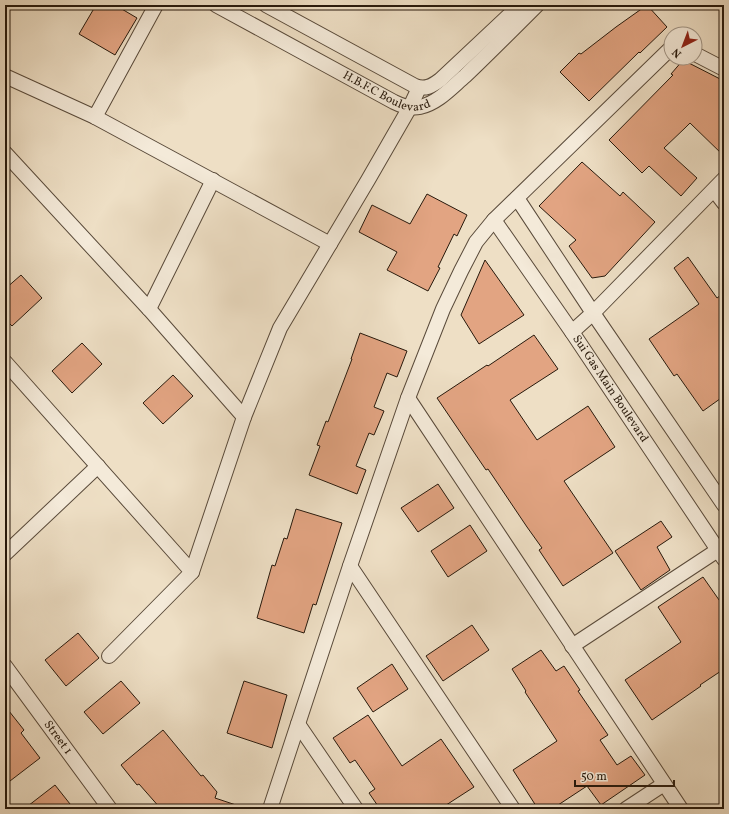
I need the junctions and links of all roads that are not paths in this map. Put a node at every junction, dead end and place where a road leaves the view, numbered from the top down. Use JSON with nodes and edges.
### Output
{"nodes":[{"id":1,"x":156,"y":5,"type":"edge"},
{"id":2,"x":216,"y":5,"type":"edge"},
{"id":3,"x":266,"y":5,"type":"edge"},
{"id":4,"x":520,"y":5,"type":"edge"},
{"id":5,"x":537,"y":5,"type":"edge"},
{"id":6,"x":663,"y":56,"type":"edge"},
{"id":7,"x":703,"y":58,"type":"edge"},
{"id":8,"x":724,"y":69,"type":"edge"},
{"id":9,"x":5,"y":76,"type":"edge"},
{"id":10,"x":420,"y":88,"type":"junction"},
{"id":11,"x":410,"y":107,"type":"junction"},
{"id":12,"x":95,"y":117,"type":"junction"},
{"id":13,"x":5,"y":153,"type":"edge"},
{"id":14,"x":724,"y":179,"type":"edge"},
{"id":15,"x":213,"y":180,"type":"junction"},
{"id":16,"x":714,"y":190,"type":"junction"},
{"id":17,"x":517,"y":198,"type":"junction"},
{"id":18,"x":724,"y":203,"type":"edge"},
{"id":19,"x":494,"y":220,"type":"junction"},
{"id":20,"x":330,"y":244,"type":"junction"},
{"id":21,"x":149,"y":309,"type":"junction"},
{"id":22,"x":593,"y":313,"type":"junction"},
{"id":23,"x":572,"y":332,"type":"junction"},
{"id":24,"x":5,"y":362,"type":"edge"},
{"id":25,"x":408,"y":398,"type":"junction"},
{"id":26,"x":244,"y":417,"type":"junction"},
{"id":27,"x":98,"y":466,"type":"junction"},
{"id":28,"x":724,"y":505,"type":"edge"},
{"id":29,"x":722,"y":552,"type":"edge"},
{"id":30,"x":5,"y":554,"type":"edge"},
{"id":31,"x":350,"y":566,"type":"junction"},
{"id":32,"x":192,"y":572,"type":"junction"},
{"id":33,"x":572,"y":646,"type":"junction"},
{"id":34,"x":109,"y":656,"type":"dead end"},
{"id":35,"x":5,"y":666,"type":"edge"},
{"id":36,"x":298,"y":724,"type":"junction"},
{"id":37,"x":664,"y":784,"type":"junction"},
{"id":38,"x":110,"y":809,"type":"edge"},
{"id":39,"x":270,"y":809,"type":"edge"},
{"id":40,"x":356,"y":809,"type":"edge"},
{"id":41,"x":513,"y":809,"type":"edge"},
{"id":42,"x":626,"y":809,"type":"edge"},
{"id":43,"x":681,"y":809,"type":"edge"}],
"edges":[{"from":1,"to":12,"type":"street"},
{"from":2,"to":11,"type":"street","name":"H.B.F.C Boulevard"},
{"from":3,"to":10,"type":"street","name":"H.B.F.C Boulevard"},
{"from":4,"to":10,"type":"street","name":"H.B.F.C Boulevard"},
{"from":5,"to":11,"type":"street","name":"H.B.F.C Boulevard"},
{"from":6,"to":17,"type":"street"},
{"from":7,"to":8,"type":"street"},
{"from":9,"to":12,"type":"street"},
{"from":10,"to":11,"type":"street"},
{"from":11,"to":20,"type":"street"},
{"from":12,"to":15,"type":"street"},
{"from":13,"to":21,"type":"street"},
{"from":14,"to":16,"type":"street"},
{"from":15,"to":20,"type":"street"},
{"from":15,"to":21,"type":"street"},
{"from":16,"to":18,"type":"street"},
{"from":16,"to":22,"type":"street"},
{"from":17,"to":19,"type":"street"},
{"from":17,"to":22,"type":"street"},
{"from":19,"to":23,"type":"street","name":"Sui Gas Main Boulevard"},
{"from":19,"to":25,"type":"street"},
{"from":20,"to":26,"type":"street"},
{"from":21,"to":26,"type":"street"},
{"from":22,"to":23,"type":"street"},
{"from":22,"to":28,"type":"street"},
{"from":23,"to":29,"type":"street","name":"Sui Gas Main Boulevard"},
{"from":24,"to":27,"type":"street"},
{"from":25,"to":31,"type":"street"},
{"from":25,"to":33,"type":"street"},
{"from":26,"to":32,"type":"street"},
{"from":27,"to":30,"type":"street"},
{"from":27,"to":32,"type":"street"},
{"from":29,"to":33,"type":"street"},
{"from":31,"to":36,"type":"street"},
{"from":31,"to":41,"type":"street"},
{"from":32,"to":34,"type":"street"},
{"from":33,"to":37,"type":"street"},
{"from":35,"to":38,"type":"street","name":"Street 1"},
{"from":36,"to":39,"type":"street"},
{"from":36,"to":40,"type":"street"},
{"from":37,"to":42,"type":"street"},
{"from":37,"to":43,"type":"street"}]}
